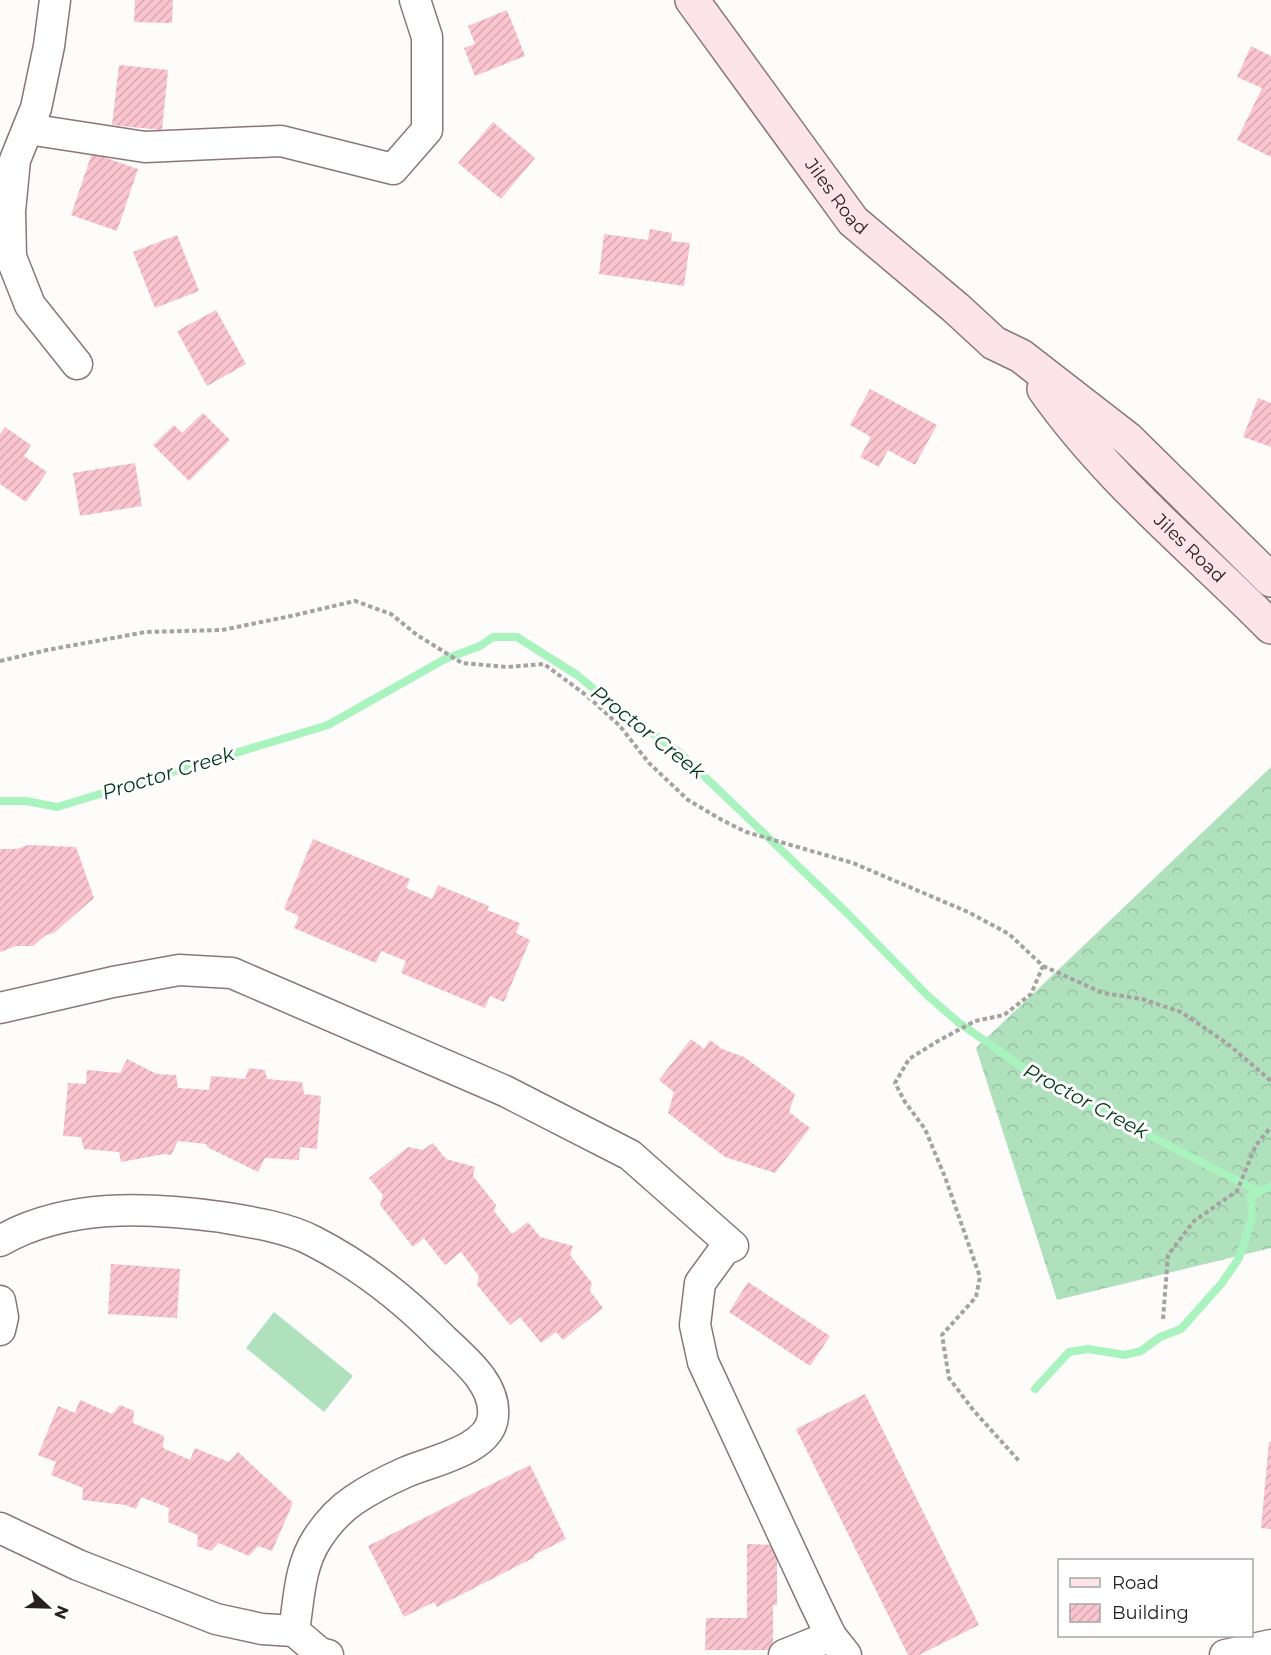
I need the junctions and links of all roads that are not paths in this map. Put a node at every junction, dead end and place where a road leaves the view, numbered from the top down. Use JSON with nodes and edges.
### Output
{"nodes":[{"id":1,"x":55,"y":0,"type":"edge"},
{"id":2,"x":415,"y":0,"type":"edge"},
{"id":3,"x":692,"y":0,"type":"edge"},
{"id":4,"x":28,"y":129,"type":"junction"},
{"id":5,"x":6,"y":261,"type":"edge"},
{"id":6,"x":1021,"y":356,"type":"junction"},
{"id":7,"x":76,"y":364,"type":"dead end"},
{"id":8,"x":1271,"y":580,"type":"edge"},
{"id":9,"x":1271,"y":627,"type":"edge"},
{"id":10,"x":0,"y":1008,"type":"edge"},
{"id":11,"x":0,"y":1241,"type":"edge"},
{"id":12,"x":0,"y":1301,"type":"edge"},
{"id":13,"x":0,"y":1330,"type":"edge"},
{"id":14,"x":0,"y":1528,"type":"edge"},
{"id":15,"x":294,"y":1631,"type":"junction"},
{"id":16,"x":838,"y":1645,"type":"edge"},
{"id":17,"x":1271,"y":1645,"type":"edge"},
{"id":18,"x":328,"y":1655,"type":"edge"},
{"id":19,"x":784,"y":1655,"type":"edge"},
{"id":20,"x":1225,"y":1655,"type":"edge"}],
"edges":[{"from":1,"to":4,"type":"street"},
{"from":2,"to":4,"type":"street"},
{"from":3,"to":6,"type":"street","name":"Jiles Road"},
{"from":4,"to":5,"type":"street"},
{"from":5,"to":7,"type":"street"},
{"from":6,"to":8,"type":"street","name":"Jiles Road"},
{"from":6,"to":9,"type":"street","name":"Jiles Road"},
{"from":10,"to":16,"type":"street"},
{"from":11,"to":15,"type":"street"},
{"from":12,"to":13,"type":"street"},
{"from":14,"to":15,"type":"street"},
{"from":15,"to":18,"type":"street"},
{"from":16,"to":19,"type":"street"},
{"from":17,"to":20,"type":"street"}]}
